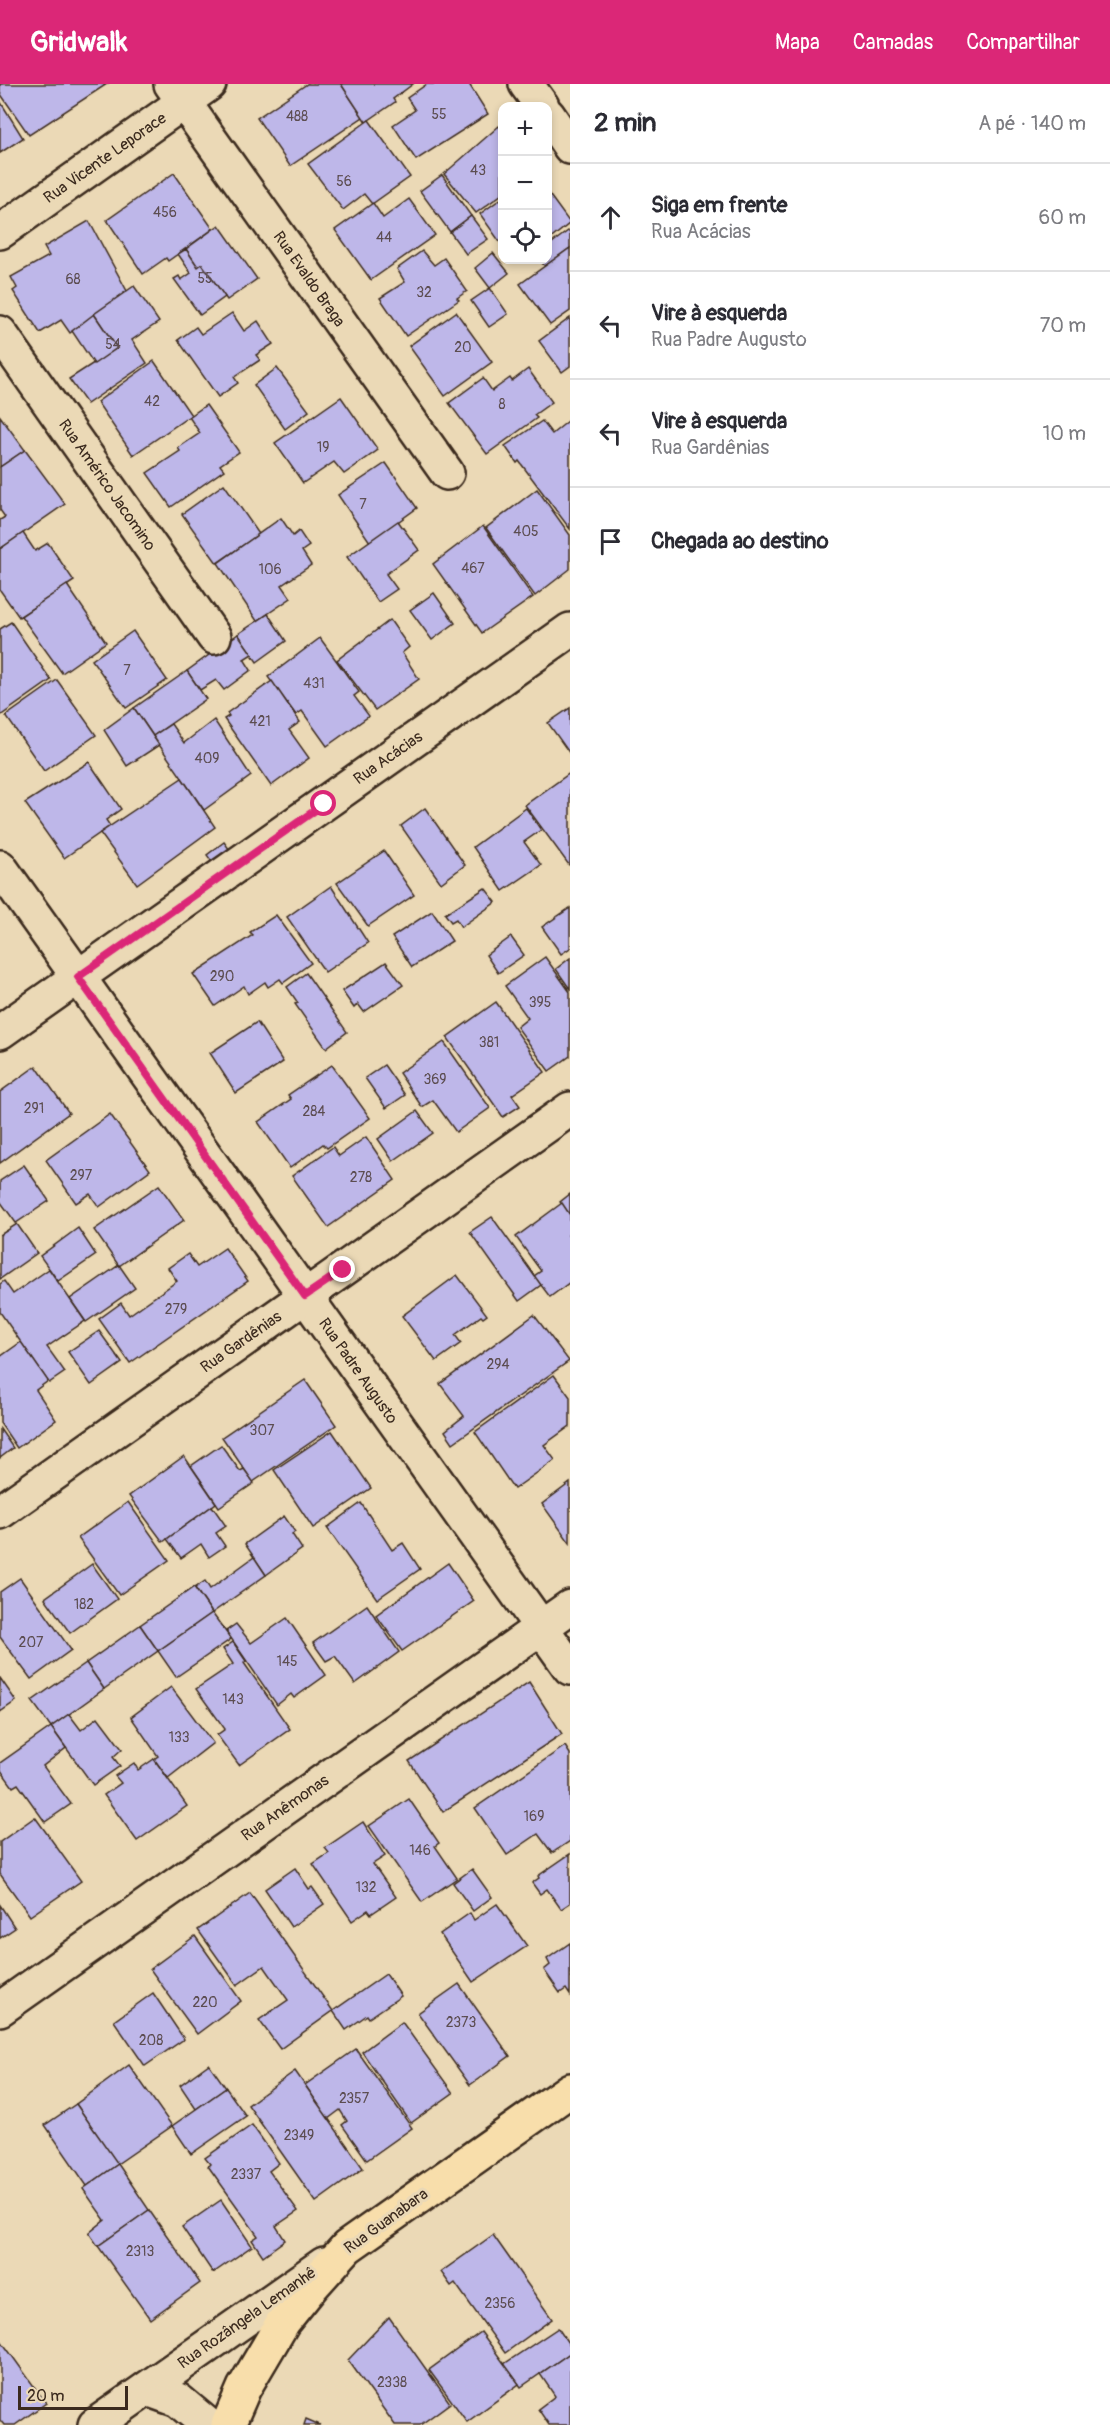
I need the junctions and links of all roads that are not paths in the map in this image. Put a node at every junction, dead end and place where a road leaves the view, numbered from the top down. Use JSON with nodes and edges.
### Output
{"nodes":[{"id":1,"x":525,"y":84,"type":"edge"},
{"id":2,"x":188,"y":90,"type":"edge"},
{"id":3,"x":539,"y":102,"type":"edge"},
{"id":4,"x":552,"y":121,"type":"edge"},
{"id":5,"x":570,"y":147,"type":"edge"},
{"id":6,"x":0,"y":232,"type":"edge"},
{"id":7,"x":0,"y":333,"type":"edge"},
{"id":8,"x":447,"y":473,"type":"dead end"},
{"id":9,"x":570,"y":630,"type":"edge"},
{"id":10,"x":214,"y":637,"type":"dead end"},
{"id":11,"x":0,"y":867,"type":"edge"},
{"id":12,"x":78,"y":977,"type":"junction"},
{"id":13,"x":0,"y":1032,"type":"edge"},
{"id":14,"x":570,"y":1109,"type":"edge"},
{"id":15,"x":305,"y":1296,"type":"junction"},
{"id":16,"x":0,"y":1512,"type":"edge"},
{"id":17,"x":570,"y":1607,"type":"edge"},
{"id":18,"x":541,"y":1627,"type":"junction"},
{"id":19,"x":570,"y":1668,"type":"edge"},
{"id":20,"x":0,"y":2009,"type":"edge"},
{"id":21,"x":570,"y":2090,"type":"edge"},
{"id":22,"x":347,"y":2247,"type":"junction"},
{"id":23,"x":147,"y":2389,"type":"junction"},
{"id":24,"x":95,"y":2425,"type":"edge"},
{"id":25,"x":208,"y":2425,"type":"edge"},
{"id":26,"x":228,"y":2425,"type":"edge"}],
"edges":[{"from":1,"to":3,"type":"street"},
{"from":2,"to":6,"type":"street","name":"Rua Vicente Leporace"},
{"from":2,"to":8,"type":"street","name":"Rua Evaldo Braga"},
{"from":4,"to":5,"type":"street"},
{"from":7,"to":10,"type":"street","name":"Rua Américo Jacomino"},
{"from":9,"to":12,"type":"street","name":"Rua Acácias"},
{"from":11,"to":12,"type":"street","name":"Rua Padre Augusto"},
{"from":12,"to":13,"type":"street","name":"Rua Acácias"},
{"from":12,"to":15,"type":"street","name":"Rua Padre Augusto"},
{"from":14,"to":15,"type":"street","name":"Rua Gardênias"},
{"from":15,"to":16,"type":"street","name":"Rua Gardênias"},
{"from":15,"to":18,"type":"street","name":"Rua Padre Augusto"},
{"from":17,"to":18,"type":"street","name":"Rua Anêmonas"},
{"from":18,"to":19,"type":"street","name":"Rua Padre Augusto"},
{"from":18,"to":20,"type":"street","name":"Rua Anêmonas"},
{"from":21,"to":22,"type":"main road","name":"Rua Guanabara"},
{"from":22,"to":23,"type":"street","name":"Rua Rozângela Lemanhê"},
{"from":22,"to":26,"type":"main road","name":"Rua Guanabara"},
{"from":23,"to":24,"type":"street","name":"Rua Rozângela Lemanhê"},
{"from":23,"to":25,"type":"street"}]}
